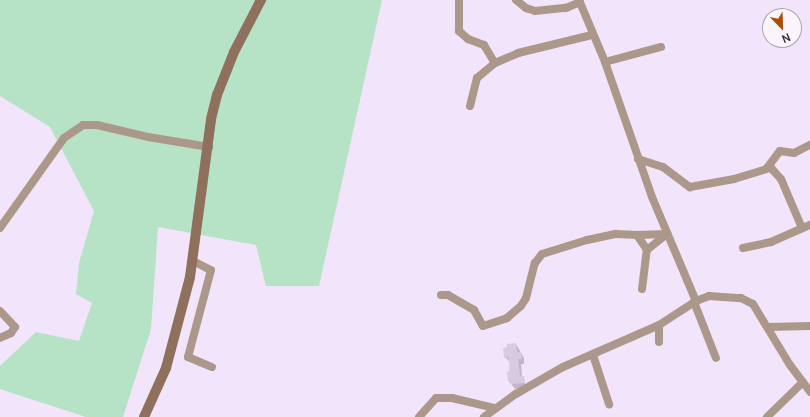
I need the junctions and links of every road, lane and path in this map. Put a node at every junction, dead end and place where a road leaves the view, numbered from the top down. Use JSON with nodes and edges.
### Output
{"nodes":[{"id":1,"x":261,"y":0,"type":"edge"},
{"id":2,"x":459,"y":0,"type":"edge"},
{"id":3,"x":516,"y":0,"type":"edge"},
{"id":4,"x":580,"y":1,"type":"edge"},
{"id":5,"x":592,"y":35,"type":"junction"},
{"id":6,"x":661,"y":47,"type":"dead end"},
{"id":7,"x":605,"y":62,"type":"junction"},
{"id":8,"x":495,"y":63,"type":"junction"},
{"id":9,"x":470,"y":106,"type":"dead end"},
{"id":10,"x":810,"y":145,"type":"edge"},
{"id":11,"x":209,"y":146,"type":"junction"},
{"id":12,"x":638,"y":159,"type":"junction"},
{"id":13,"x":767,"y":168,"type":"junction"},
{"id":14,"x":806,"y":227,"type":"edge"},
{"id":15,"x":0,"y":228,"type":"edge"},
{"id":16,"x":667,"y":234,"type":"junction"},
{"id":17,"x":637,"y":235,"type":"junction"},
{"id":18,"x":743,"y":248,"type":"dead end"},
{"id":19,"x":647,"y":250,"type":"junction"},
{"id":20,"x":193,"y":261,"type":"junction"},
{"id":21,"x":642,"y":289,"type":"dead end"},
{"id":22,"x":441,"y":295,"type":"dead end"},
{"id":23,"x":695,"y":302,"type":"junction"},
{"id":24,"x":0,"y":311,"type":"edge"},
{"id":25,"x":659,"y":325,"type":"junction"},
{"id":26,"x":810,"y":326,"type":"edge"},
{"id":27,"x":768,"y":327,"type":"junction"},
{"id":28,"x":0,"y":338,"type":"edge"},
{"id":29,"x":659,"y":342,"type":"dead end"},
{"id":30,"x":593,"y":355,"type":"junction"},
{"id":31,"x":716,"y":358,"type":"dead end"},
{"id":32,"x":212,"y":367,"type":"dead end"},
{"id":33,"x":802,"y":382,"type":"junction"},
{"id":34,"x":810,"y":392,"type":"edge"},
{"id":35,"x":608,"y":404,"type":"dead end"},
{"id":36,"x":494,"y":408,"type":"junction"},
{"id":37,"x":144,"y":417,"type":"edge"},
{"id":38,"x":420,"y":417,"type":"edge"},
{"id":39,"x":484,"y":417,"type":"edge"},
{"id":40,"x":767,"y":417,"type":"edge"}],
"edges":[{"from":1,"to":11,"type":"main road"},
{"from":2,"to":8,"type":"street"},
{"from":3,"to":4,"type":"street"},
{"from":4,"to":5,"type":"street"},
{"from":5,"to":7,"type":"street"},
{"from":5,"to":8,"type":"street"},
{"from":6,"to":7,"type":"street"},
{"from":7,"to":12,"type":"street"},
{"from":8,"to":9,"type":"street"},
{"from":10,"to":13,"type":"street"},
{"from":11,"to":15,"type":"street"},
{"from":11,"to":20,"type":"main road"},
{"from":12,"to":13,"type":"street"},
{"from":12,"to":16,"type":"street"},
{"from":13,"to":14,"type":"street"},
{"from":14,"to":18,"type":"street"},
{"from":16,"to":17,"type":"street"},
{"from":16,"to":19,"type":"street"},
{"from":16,"to":23,"type":"street"},
{"from":17,"to":19,"type":"street"},
{"from":17,"to":22,"type":"street"},
{"from":19,"to":21,"type":"street"},
{"from":20,"to":32,"type":"street"},
{"from":20,"to":37,"type":"main road"},
{"from":23,"to":25,"type":"street"},
{"from":23,"to":27,"type":"street"},
{"from":23,"to":31,"type":"street"},
{"from":24,"to":28,"type":"street"},
{"from":25,"to":29,"type":"street"},
{"from":25,"to":30,"type":"street"},
{"from":26,"to":27,"type":"street"},
{"from":27,"to":33,"type":"street"},
{"from":30,"to":35,"type":"street"},
{"from":30,"to":36,"type":"street"},
{"from":33,"to":34,"type":"street"},
{"from":33,"to":40,"type":"street"},
{"from":36,"to":38,"type":"street"},
{"from":36,"to":39,"type":"street"}]}
